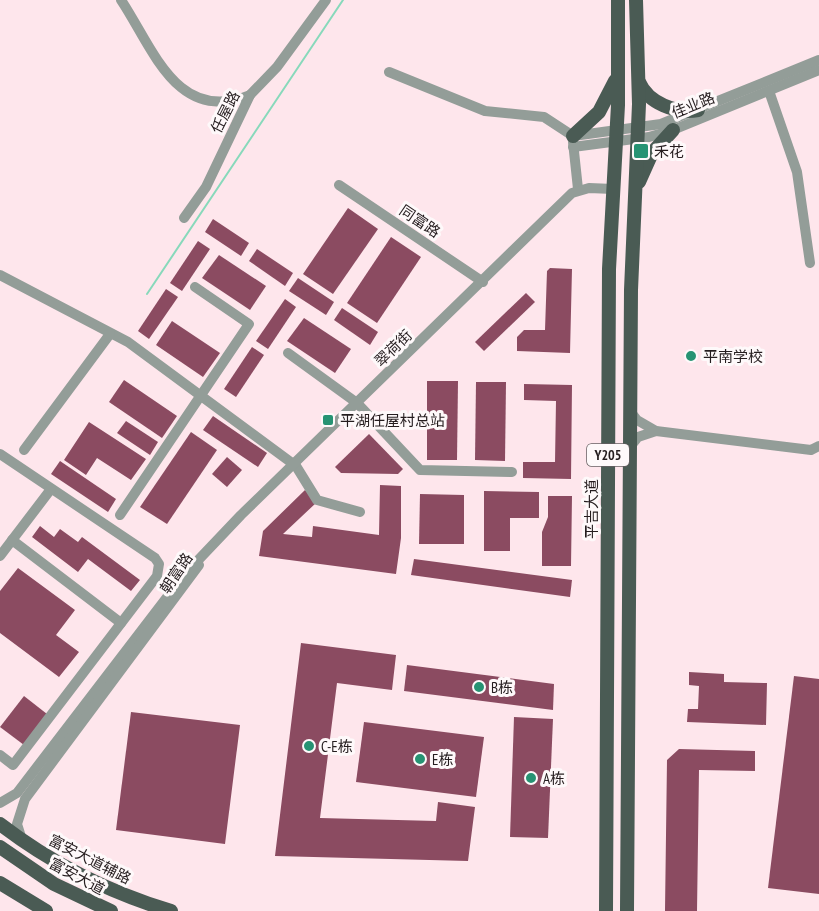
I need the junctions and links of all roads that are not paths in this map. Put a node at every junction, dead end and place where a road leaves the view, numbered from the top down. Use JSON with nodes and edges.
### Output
{"nodes":[{"id":1,"x":121,"y":0,"type":"edge"},
{"id":2,"x":326,"y":0,"type":"edge"},
{"id":3,"x":618,"y":0,"type":"edge"},
{"id":4,"x":636,"y":0,"type":"edge"},
{"id":5,"x":618,"y":40,"type":"junction"},
{"id":6,"x":637,"y":40,"type":"junction"},
{"id":7,"x":819,"y":60,"type":"edge"},
{"id":8,"x":618,"y":70,"type":"junction"},
{"id":9,"x":819,"y":70,"type":"edge"},
{"id":10,"x":389,"y":72,"type":"dead end"},
{"id":11,"x":638,"y":80,"type":"junction"},
{"id":12,"x":769,"y":91,"type":"junction"},
{"id":13,"x":250,"y":95,"type":"junction"},
{"id":14,"x":698,"y":110,"type":"junction"},
{"id":15,"x":673,"y":130,"type":"junction"},
{"id":16,"x":638,"y":134,"type":"junction"},
{"id":17,"x":616,"y":137,"type":"junction"},
{"id":18,"x":573,"y":142,"type":"junction"},
{"id":19,"x":339,"y":185,"type":"dead end"},
{"id":20,"x":578,"y":189,"type":"junction"},
{"id":21,"x":613,"y":189,"type":"junction"},
{"id":22,"x":635,"y":199,"type":"junction"},
{"id":23,"x":184,"y":218,"type":"dead end"},
{"id":24,"x":610,"y":225,"type":"junction"},
{"id":25,"x":634,"y":226,"type":"junction"},
{"id":26,"x":810,"y":263,"type":"dead end"},
{"id":27,"x":0,"y":275,"type":"edge"},
{"id":28,"x":483,"y":282,"type":"junction"},
{"id":29,"x":195,"y":287,"type":"dead end"},
{"id":30,"x":110,"y":334,"type":"junction"},
{"id":31,"x":288,"y":353,"type":"dead end"},
{"id":32,"x":201,"y":395,"type":"junction"},
{"id":33,"x":357,"y":403,"type":"junction"},
{"id":34,"x":630,"y":411,"type":"junction"},
{"id":35,"x":656,"y":431,"type":"junction"},
{"id":36,"x":819,"y":446,"type":"edge"},
{"id":37,"x":630,"y":447,"type":"junction"},
{"id":38,"x":24,"y":450,"type":"dead end"},
{"id":39,"x":0,"y":454,"type":"edge"},
{"id":40,"x":294,"y":464,"type":"junction"},
{"id":41,"x":512,"y":472,"type":"dead end"},
{"id":42,"x":51,"y":489,"type":"junction"},
{"id":43,"x":360,"y":512,"type":"dead end"},
{"id":44,"x":120,"y":515,"type":"dead end"},
{"id":45,"x":12,"y":540,"type":"junction"},
{"id":46,"x":206,"y":555,"type":"junction"},
{"id":47,"x":0,"y":556,"type":"edge"},
{"id":48,"x":121,"y":623,"type":"junction"},
{"id":49,"x":0,"y":755,"type":"edge"},
{"id":50,"x":0,"y":803,"type":"edge"},
{"id":51,"x":0,"y":824,"type":"edge"},
{"id":52,"x":25,"y":843,"type":"junction"},
{"id":53,"x":0,"y":847,"type":"edge"},
{"id":54,"x":606,"y":882,"type":"junction"},
{"id":55,"x":0,"y":883,"type":"edge"},
{"id":56,"x":46,"y":911,"type":"edge"},
{"id":57,"x":111,"y":911,"type":"edge"},
{"id":58,"x":171,"y":911,"type":"edge"},
{"id":59,"x":597,"y":911,"type":"edge"},
{"id":60,"x":606,"y":911,"type":"edge"},
{"id":61,"x":627,"y":911,"type":"edge"}],
"edges":[{"from":1,"to":13,"type":"street"},
{"from":2,"to":13,"type":"street","name":"任屋路"},
{"from":3,"to":5,"type":"main road","name":"平吉大道","number":"Y205"},
{"from":4,"to":6,"type":"main road","number":"Y205"},
{"from":5,"to":6,"type":"main road"},
{"from":5,"to":8,"type":"main road","name":"平吉大道","number":"Y205"},
{"from":6,"to":11,"type":"main road","number":"Y205"},
{"from":7,"to":14,"type":"street","name":"佳业路"},
{"from":8,"to":17,"type":"main road","name":"平吉大道","number":"Y205"},
{"from":8,"to":18,"type":"main road"},
{"from":9,"to":12,"type":"street","name":"佳业路"},
{"from":10,"to":18,"type":"street"},
{"from":11,"to":14,"type":"main road"},
{"from":11,"to":16,"type":"main road","number":"Y205"},
{"from":12,"to":15,"type":"street","name":"佳业路"},
{"from":12,"to":26,"type":"street"},
{"from":13,"to":23,"type":"street","name":"任屋路"},
{"from":14,"to":16,"type":"street","name":"佳业路"},
{"from":15,"to":16,"type":"street","name":"佳业路"},
{"from":15,"to":22,"type":"main road"},
{"from":16,"to":17,"type":"street","name":"佳业路"},
{"from":16,"to":22,"type":"main road","number":"Y205"},
{"from":17,"to":18,"type":"street","name":"佳业路"},
{"from":17,"to":21,"type":"main road","name":"平吉大道","number":"Y205"},
{"from":18,"to":20,"type":"street"},
{"from":19,"to":28,"type":"street","name":"同富路"},
{"from":20,"to":21,"type":"street"},
{"from":20,"to":28,"type":"street","name":"翠荷街"},
{"from":21,"to":24,"type":"main road","name":"平吉大道","number":"Y205"},
{"from":22,"to":25,"type":"main road","number":"Y205"},
{"from":24,"to":25,"type":"main road"},
{"from":24,"to":54,"type":"main road","name":"平吉大道","number":"Y205"},
{"from":25,"to":34,"type":"main road","number":"Y205"},
{"from":27,"to":30,"type":"street"},
{"from":28,"to":33,"type":"street","name":"翠荷街"},
{"from":29,"to":32,"type":"street"},
{"from":30,"to":32,"type":"street"},
{"from":30,"to":38,"type":"street"},
{"from":31,"to":33,"type":"street"},
{"from":32,"to":40,"type":"street"},
{"from":32,"to":44,"type":"street"},
{"from":33,"to":40,"type":"street","name":"翠荷街"},
{"from":33,"to":41,"type":"street"},
{"from":34,"to":35,"type":"street"},
{"from":34,"to":37,"type":"main road","number":"Y205"},
{"from":35,"to":36,"type":"street"},
{"from":35,"to":37,"type":"street"},
{"from":37,"to":61,"type":"main road","number":"Y205"},
{"from":39,"to":42,"type":"street"},
{"from":40,"to":43,"type":"street"},
{"from":40,"to":46,"type":"street","name":"翠荷街"},
{"from":42,"to":45,"type":"street"},
{"from":42,"to":48,"type":"street"},
{"from":45,"to":47,"type":"street"},
{"from":45,"to":48,"type":"street"},
{"from":46,"to":50,"type":"street","name":"朝富路"},
{"from":46,"to":52,"type":"street","name":"朝富路"},
{"from":48,"to":49,"type":"street"},
{"from":51,"to":52,"type":"main road","name":"富安大道辅路"},
{"from":52,"to":58,"type":"main road","name":"富安大道辅路"},
{"from":53,"to":57,"type":"main road","name":"富安大道"},
{"from":54,"to":59,"type":"main road"},
{"from":54,"to":60,"type":"main road","name":"平吉大道","number":"Y205"},
{"from":55,"to":56,"type":"main road"}]}
